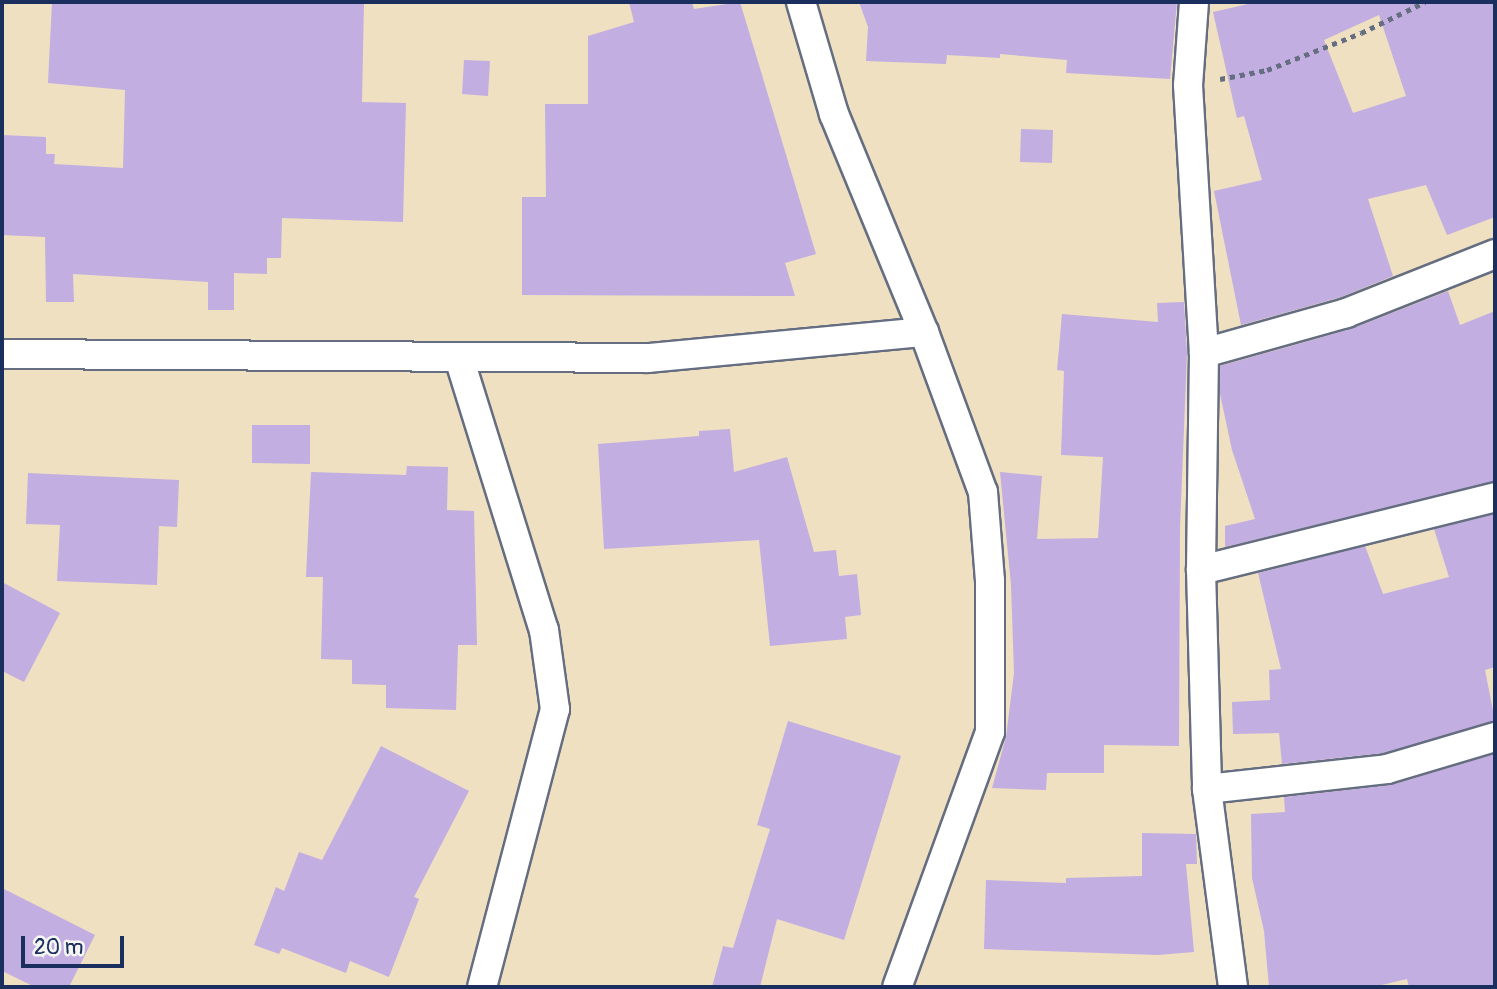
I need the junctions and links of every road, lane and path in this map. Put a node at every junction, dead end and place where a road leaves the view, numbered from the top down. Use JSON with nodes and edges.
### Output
{"nodes":[{"id":1,"x":801,"y":2,"type":"edge"},
{"id":2,"x":1194,"y":2,"type":"edge"},
{"id":3,"x":1424,"y":2,"type":"edge"},
{"id":4,"x":1188,"y":85,"type":"junction"},
{"id":5,"x":1495,"y":254,"type":"edge"},
{"id":6,"x":924,"y":332,"type":"junction"},
{"id":7,"x":1204,"y":353,"type":"junction"},
{"id":8,"x":2,"y":354,"type":"edge"},
{"id":9,"x":460,"y":360,"type":"junction"},
{"id":10,"x":1495,"y":497,"type":"edge"},
{"id":11,"x":1201,"y":570,"type":"junction"},
{"id":12,"x":1495,"y":737,"type":"edge"},
{"id":13,"x":1207,"y":789,"type":"junction"},
{"id":14,"x":482,"y":987,"type":"edge"},
{"id":15,"x":897,"y":987,"type":"edge"},
{"id":16,"x":1233,"y":987,"type":"edge"}],
"edges":[{"from":1,"to":6,"type":"street"},
{"from":2,"to":4,"type":"street"},
{"from":3,"to":4,"type":"path"},
{"from":4,"to":7,"type":"street"},
{"from":5,"to":7,"type":"street"},
{"from":6,"to":9,"type":"street"},
{"from":6,"to":15,"type":"street"},
{"from":7,"to":11,"type":"street"},
{"from":8,"to":9,"type":"street"},
{"from":9,"to":14,"type":"street"},
{"from":10,"to":11,"type":"street"},
{"from":11,"to":13,"type":"street"},
{"from":12,"to":13,"type":"street"},
{"from":13,"to":16,"type":"street"}]}
